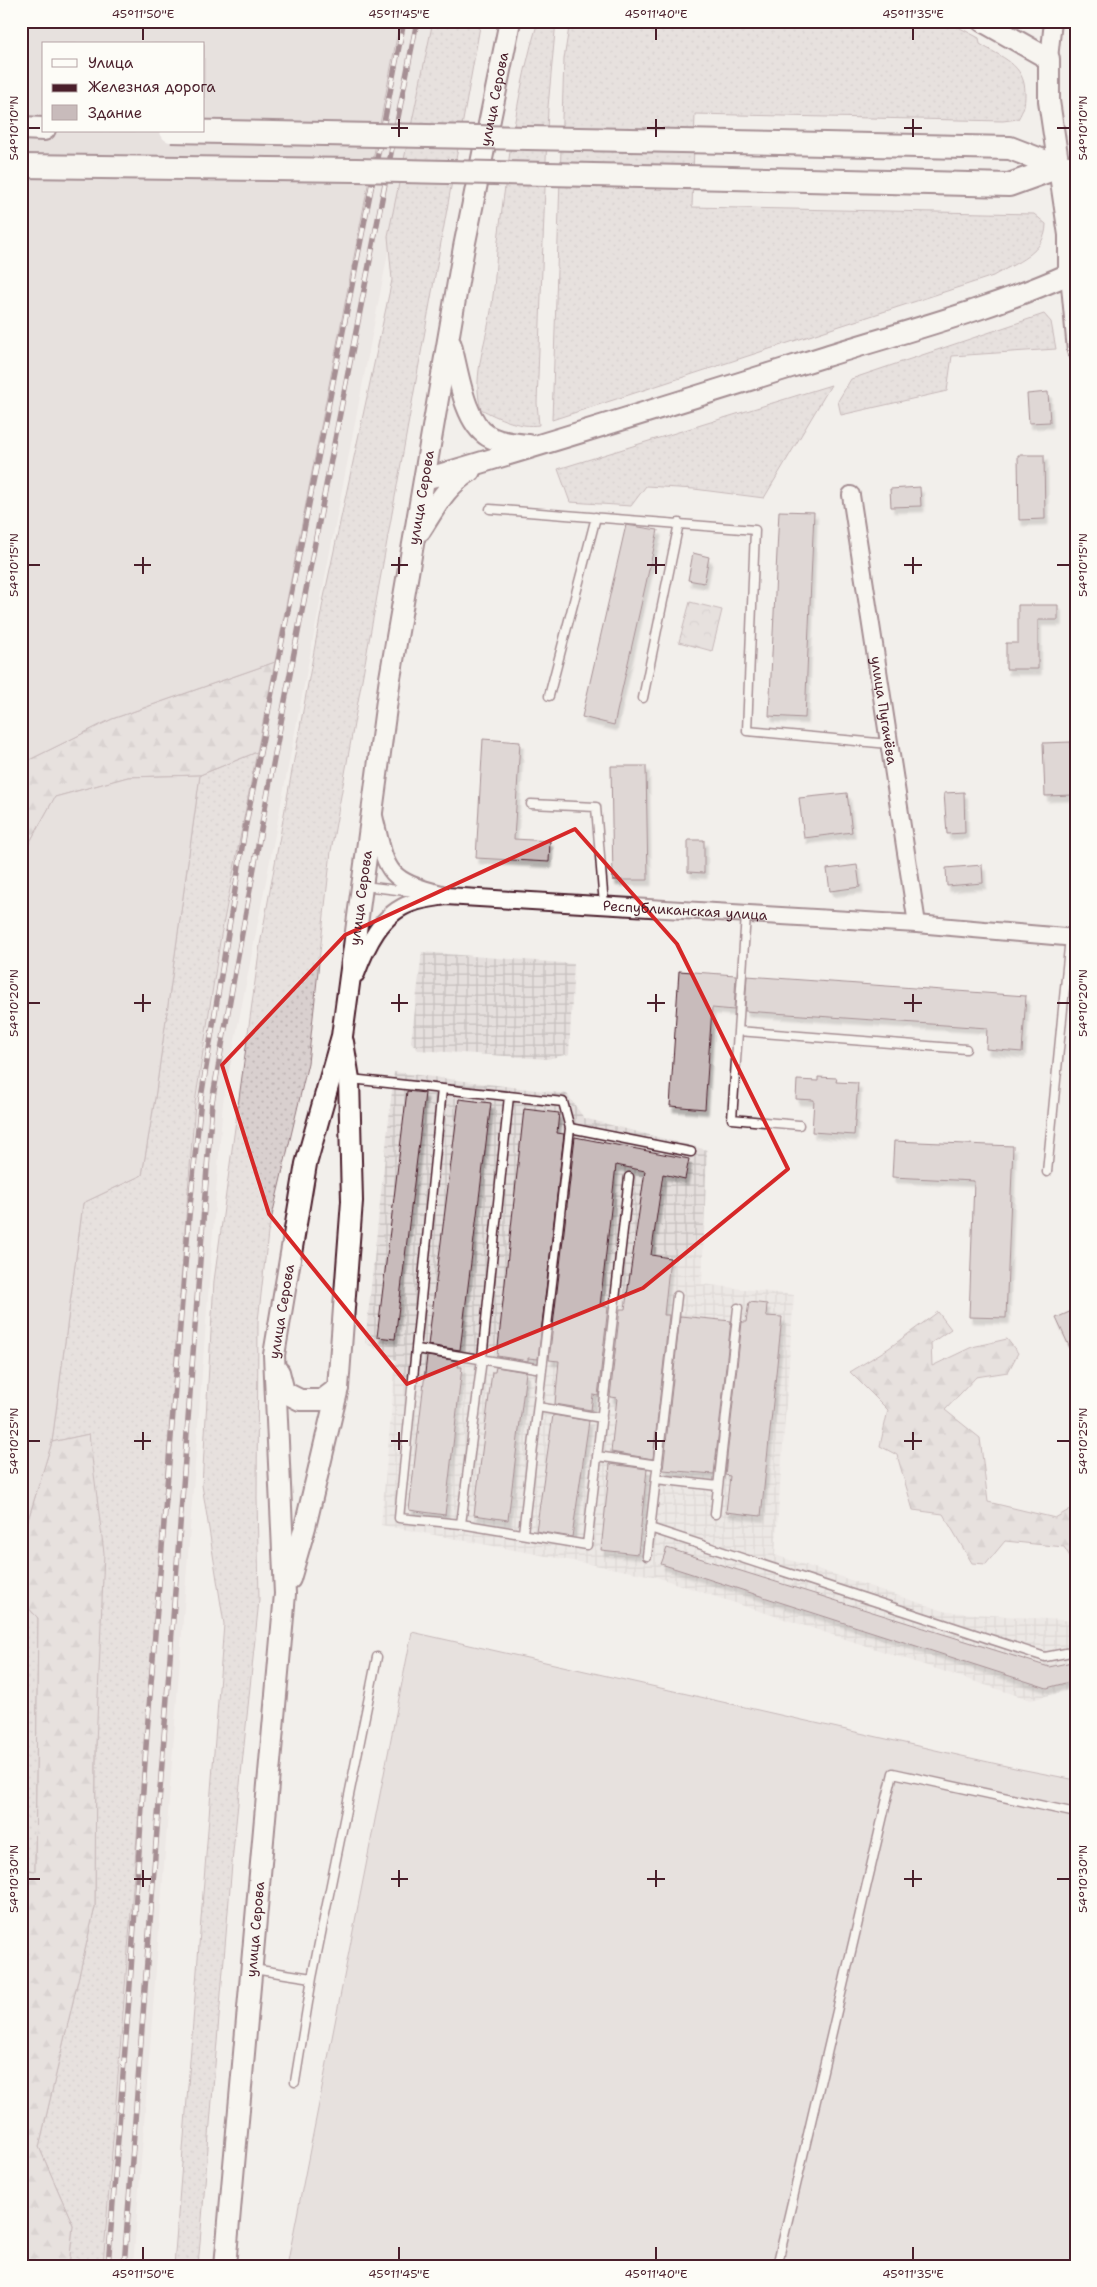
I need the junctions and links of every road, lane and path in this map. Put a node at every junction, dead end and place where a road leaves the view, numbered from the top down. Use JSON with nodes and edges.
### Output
{"nodes":[{"id":1,"x":510,"y":21,"type":"edge"},
{"id":2,"x":982,"y":21,"type":"edge"},
{"id":3,"x":1053,"y":21,"type":"edge"},
{"id":4,"x":1049,"y":59,"type":"junction"},
{"id":5,"x":21,"y":128,"type":"edge"},
{"id":6,"x":42,"y":129,"type":"edge"},
{"id":7,"x":205,"y":132,"type":"edge"},
{"id":8,"x":21,"y":166,"type":"edge"},
{"id":9,"x":1067,"y":167,"type":"edge"},
{"id":10,"x":1068,"y":274,"type":"junction"},
{"id":11,"x":449,"y":336,"type":"junction"},
{"id":12,"x":1076,"y":351,"type":"edge"},
{"id":13,"x":544,"y":445,"type":"junction"},
{"id":14,"x":486,"y":461,"type":"junction"},
{"id":15,"x":425,"y":479,"type":"junction"},
{"id":16,"x":851,"y":495,"type":"dead end"},
{"id":17,"x":490,"y":509,"type":"dead end"},
{"id":18,"x":596,"y":517,"type":"junction"},
{"id":19,"x":679,"y":523,"type":"junction"},
{"id":20,"x":414,"y":541,"type":"junction"},
{"id":21,"x":549,"y":696,"type":"dead end"},
{"id":22,"x":643,"y":698,"type":"dead end"},
{"id":23,"x":889,"y":744,"type":"junction"},
{"id":24,"x":531,"y":804,"type":"dead end"},
{"id":25,"x":372,"y":809,"type":"junction"},
{"id":26,"x":362,"y":886,"type":"junction"},
{"id":27,"x":446,"y":896,"type":"junction"},
{"id":28,"x":604,"y":905,"type":"junction"},
{"id":29,"x":746,"y":915,"type":"junction"},
{"id":30,"x":917,"y":924,"type":"junction"},
{"id":31,"x":1073,"y":937,"type":"edge"},
{"id":32,"x":347,"y":996,"type":"junction"},
{"id":33,"x":738,"y":1032,"type":"junction"},
{"id":34,"x":342,"y":1036,"type":"junction"},
{"id":35,"x":966,"y":1049,"type":"dead end"},
{"id":36,"x":349,"y":1079,"type":"junction"},
{"id":37,"x":442,"y":1090,"type":"junction"},
{"id":38,"x":509,"y":1096,"type":"junction"},
{"id":39,"x":799,"y":1125,"type":"dead end"},
{"id":40,"x":570,"y":1128,"type":"junction"},
{"id":41,"x":691,"y":1152,"type":"dead end"},
{"id":42,"x":1046,"y":1172,"type":"dead end"},
{"id":43,"x":629,"y":1177,"type":"dead end"},
{"id":44,"x":677,"y":1296,"type":"dead end"},
{"id":45,"x":738,"y":1308,"type":"dead end"},
{"id":46,"x":417,"y":1349,"type":"junction"},
{"id":47,"x":274,"y":1355,"type":"junction"},
{"id":48,"x":482,"y":1359,"type":"junction"},
{"id":49,"x":542,"y":1369,"type":"junction"},
{"id":50,"x":338,"y":1388,"type":"junction"},
{"id":51,"x":538,"y":1407,"type":"junction"},
{"id":52,"x":602,"y":1418,"type":"junction"},
{"id":53,"x":598,"y":1456,"type":"junction"},
{"id":54,"x":658,"y":1465,"type":"junction"},
{"id":55,"x":656,"y":1479,"type":"junction"},
{"id":56,"x":718,"y":1486,"type":"junction"},
{"id":57,"x":715,"y":1514,"type":"dead end"},
{"id":58,"x":461,"y":1524,"type":"junction"},
{"id":59,"x":650,"y":1528,"type":"junction"},
{"id":60,"x":523,"y":1533,"type":"junction"},
{"id":61,"x":647,"y":1556,"type":"dead end"},
{"id":62,"x":285,"y":1594,"type":"junction"},
{"id":63,"x":1076,"y":1651,"type":"edge"},
{"id":64,"x":377,"y":1657,"type":"dead end"},
{"id":65,"x":1076,"y":1813,"type":"edge"},
{"id":66,"x":251,"y":1969,"type":"junction"},
{"id":67,"x":312,"y":1978,"type":"junction"},
{"id":68,"x":295,"y":2082,"type":"dead end"},
{"id":69,"x":225,"y":2266,"type":"edge"},
{"id":70,"x":777,"y":2266,"type":"edge"}],
"edges":[{"from":1,"to":11,"type":"street","name":"улица Серова"},
{"from":2,"to":4,"type":"street"},
{"from":3,"to":4,"type":"street"},
{"from":4,"to":9,"type":"street"},
{"from":5,"to":6,"type":"main road"},
{"from":7,"to":9,"type":"main road","bridge":true},
{"from":8,"to":9,"type":"main road","bridge":true},
{"from":9,"to":10,"type":"street"},
{"from":10,"to":12,"type":"street"},
{"from":10,"to":13,"type":"street"},
{"from":11,"to":13,"type":"street"},
{"from":11,"to":15,"type":"street","name":"улица Серова"},
{"from":13,"to":14,"type":"street"},
{"from":14,"to":15,"type":"street"},
{"from":14,"to":20,"type":"street"},
{"from":15,"to":20,"type":"street","name":"улица Серова"},
{"from":16,"to":23,"type":"street","name":"улица Пугачёва"},
{"from":17,"to":18,"type":"lane"},
{"from":18,"to":19,"type":"lane"},
{"from":18,"to":21,"type":"lane"},
{"from":19,"to":22,"type":"lane"},
{"from":19,"to":23,"type":"lane"},
{"from":20,"to":25,"type":"street","name":"улица Серова"},
{"from":23,"to":30,"type":"street","name":"улица Пугачёва"},
{"from":24,"to":28,"type":"lane"},
{"from":25,"to":26,"type":"street","name":"улица Серова"},
{"from":25,"to":27,"type":"street"},
{"from":26,"to":27,"type":"lane"},
{"from":26,"to":32,"type":"street","name":"улица Серова"},
{"from":27,"to":28,"type":"street","name":"Республиканская улица"},
{"from":27,"to":32,"type":"street","name":"Республиканская улица"},
{"from":28,"to":29,"type":"street","name":"Республиканская улица"},
{"from":29,"to":30,"type":"street","name":"Республиканская улица"},
{"from":29,"to":33,"type":"lane"},
{"from":30,"to":31,"type":"street","name":"Республиканская улица"},
{"from":31,"to":42,"type":"lane"},
{"from":32,"to":34,"type":"street","name":"улица Серова"},
{"from":33,"to":35,"type":"lane"},
{"from":33,"to":39,"type":"lane"},
{"from":34,"to":36,"type":"street","name":"улица Серова"},
{"from":34,"to":47,"type":"street","name":"улица Серова"},
{"from":36,"to":37,"type":"lane"},
{"from":36,"to":50,"type":"street","name":"улица Серова"},
{"from":37,"to":38,"type":"lane"},
{"from":37,"to":46,"type":"lane"},
{"from":38,"to":40,"type":"lane"},
{"from":38,"to":48,"type":"lane"},
{"from":40,"to":41,"type":"lane"},
{"from":40,"to":49,"type":"lane"},
{"from":43,"to":52,"type":"lane"},
{"from":44,"to":54,"type":"lane"},
{"from":45,"to":56,"type":"lane"},
{"from":46,"to":48,"type":"lane"},
{"from":46,"to":58,"type":"lane"},
{"from":47,"to":50,"type":"street"},
{"from":47,"to":62,"type":"street","name":"улица Серова"},
{"from":48,"to":49,"type":"lane"},
{"from":48,"to":58,"type":"lane"},
{"from":49,"to":51,"type":"lane"},
{"from":50,"to":62,"type":"street","name":"улица Серова"},
{"from":51,"to":52,"type":"lane"},
{"from":51,"to":60,"type":"lane"},
{"from":52,"to":53,"type":"lane"},
{"from":53,"to":54,"type":"lane"},
{"from":53,"to":60,"type":"lane"},
{"from":54,"to":55,"type":"lane"},
{"from":55,"to":56,"type":"lane"},
{"from":55,"to":59,"type":"lane"},
{"from":56,"to":57,"type":"lane"},
{"from":58,"to":60,"type":"lane"},
{"from":59,"to":61,"type":"lane"},
{"from":59,"to":63,"type":"lane"},
{"from":62,"to":66,"type":"street","name":"улица Серова"},
{"from":64,"to":67,"type":"lane"},
{"from":65,"to":70,"type":"lane"},
{"from":66,"to":67,"type":"lane"},
{"from":66,"to":69,"type":"street","name":"улица Серова"},
{"from":67,"to":68,"type":"lane"}]}
